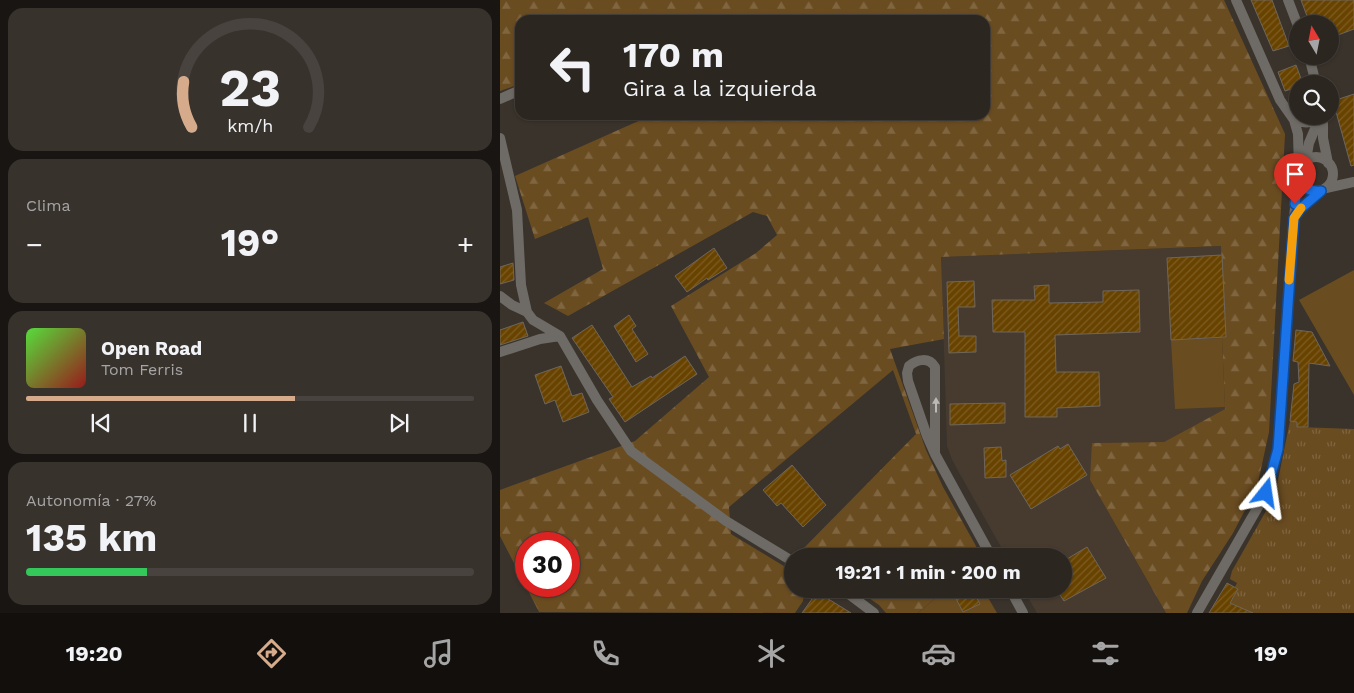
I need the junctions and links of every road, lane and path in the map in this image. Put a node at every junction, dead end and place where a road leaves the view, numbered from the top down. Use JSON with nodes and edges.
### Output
{"nodes":[{"id":1,"x":1236,"y":0,"type":"edge"},
{"id":2,"x":1288,"y":0,"type":"edge"},
{"id":3,"x":1294,"y":15,"type":"edge"},
{"id":4,"x":515,"y":92,"type":"edge"},
{"id":5,"x":500,"y":99,"type":"edge"},
{"id":6,"x":1289,"y":113,"type":"edge"},
{"id":7,"x":1295,"y":125,"type":"edge"},
{"id":8,"x":1317,"y":125,"type":"edge"},
{"id":9,"x":1322,"y":125,"type":"edge"},
{"id":10,"x":500,"y":138,"type":"edge"},
{"id":11,"x":1306,"y":160,"type":"junction"},
{"id":12,"x":1328,"y":163,"type":"junction"},
{"id":13,"x":1299,"y":173,"type":"junction"},
{"id":14,"x":1333,"y":173,"type":"junction"},
{"id":15,"x":1354,"y":182,"type":"edge"},
{"id":16,"x":1323,"y":190,"type":"junction"},
{"id":17,"x":1294,"y":218,"type":"junction"},
{"id":18,"x":500,"y":296,"type":"edge"},
{"id":19,"x":527,"y":312,"type":"junction"},
{"id":20,"x":560,"y":336,"type":"junction"},
{"id":21,"x":500,"y":352,"type":"edge"},
{"id":22,"x":935,"y":454,"type":"junction"},
{"id":23,"x":987,"y":548,"type":"edge"},
{"id":24,"x":784,"y":556,"type":"edge"},
{"id":25,"x":854,"y":598,"type":"edge"},
{"id":26,"x":1015,"y":598,"type":"edge"},
{"id":27,"x":874,"y":613,"type":"edge"},
{"id":28,"x":1023,"y":613,"type":"edge"},
{"id":29,"x":1197,"y":613,"type":"edge"}],
"edges":[{"from":1,"to":6,"type":"street"},
{"from":2,"to":3,"type":"street"},
{"from":4,"to":5,"type":"street"},
{"from":7,"to":13,"type":"street"},
{"from":8,"to":11,"type":"street"},
{"from":9,"to":12,"type":"street"},
{"from":10,"to":19,"type":"street"},
{"from":11,"to":12,"type":"street"},
{"from":11,"to":13,"type":"street"},
{"from":12,"to":14,"type":"street"},
{"from":13,"to":16,"type":"street"},
{"from":13,"to":17,"type":"street"},
{"from":14,"to":15,"type":"street"},
{"from":14,"to":16,"type":"street"},
{"from":15,"to":16,"type":"street"},
{"from":16,"to":17,"type":"street"},
{"from":17,"to":29,"type":"street"},
{"from":18,"to":19,"type":"street"},
{"from":19,"to":20,"type":"street"},
{"from":20,"to":21,"type":"street"},
{"from":20,"to":24,"type":"street"},
{"from":22,"to":22,"type":"street","one_way":true},
{"from":22,"to":23,"type":"street"},
{"from":25,"to":27,"type":"street"},
{"from":26,"to":28,"type":"street"}]}
